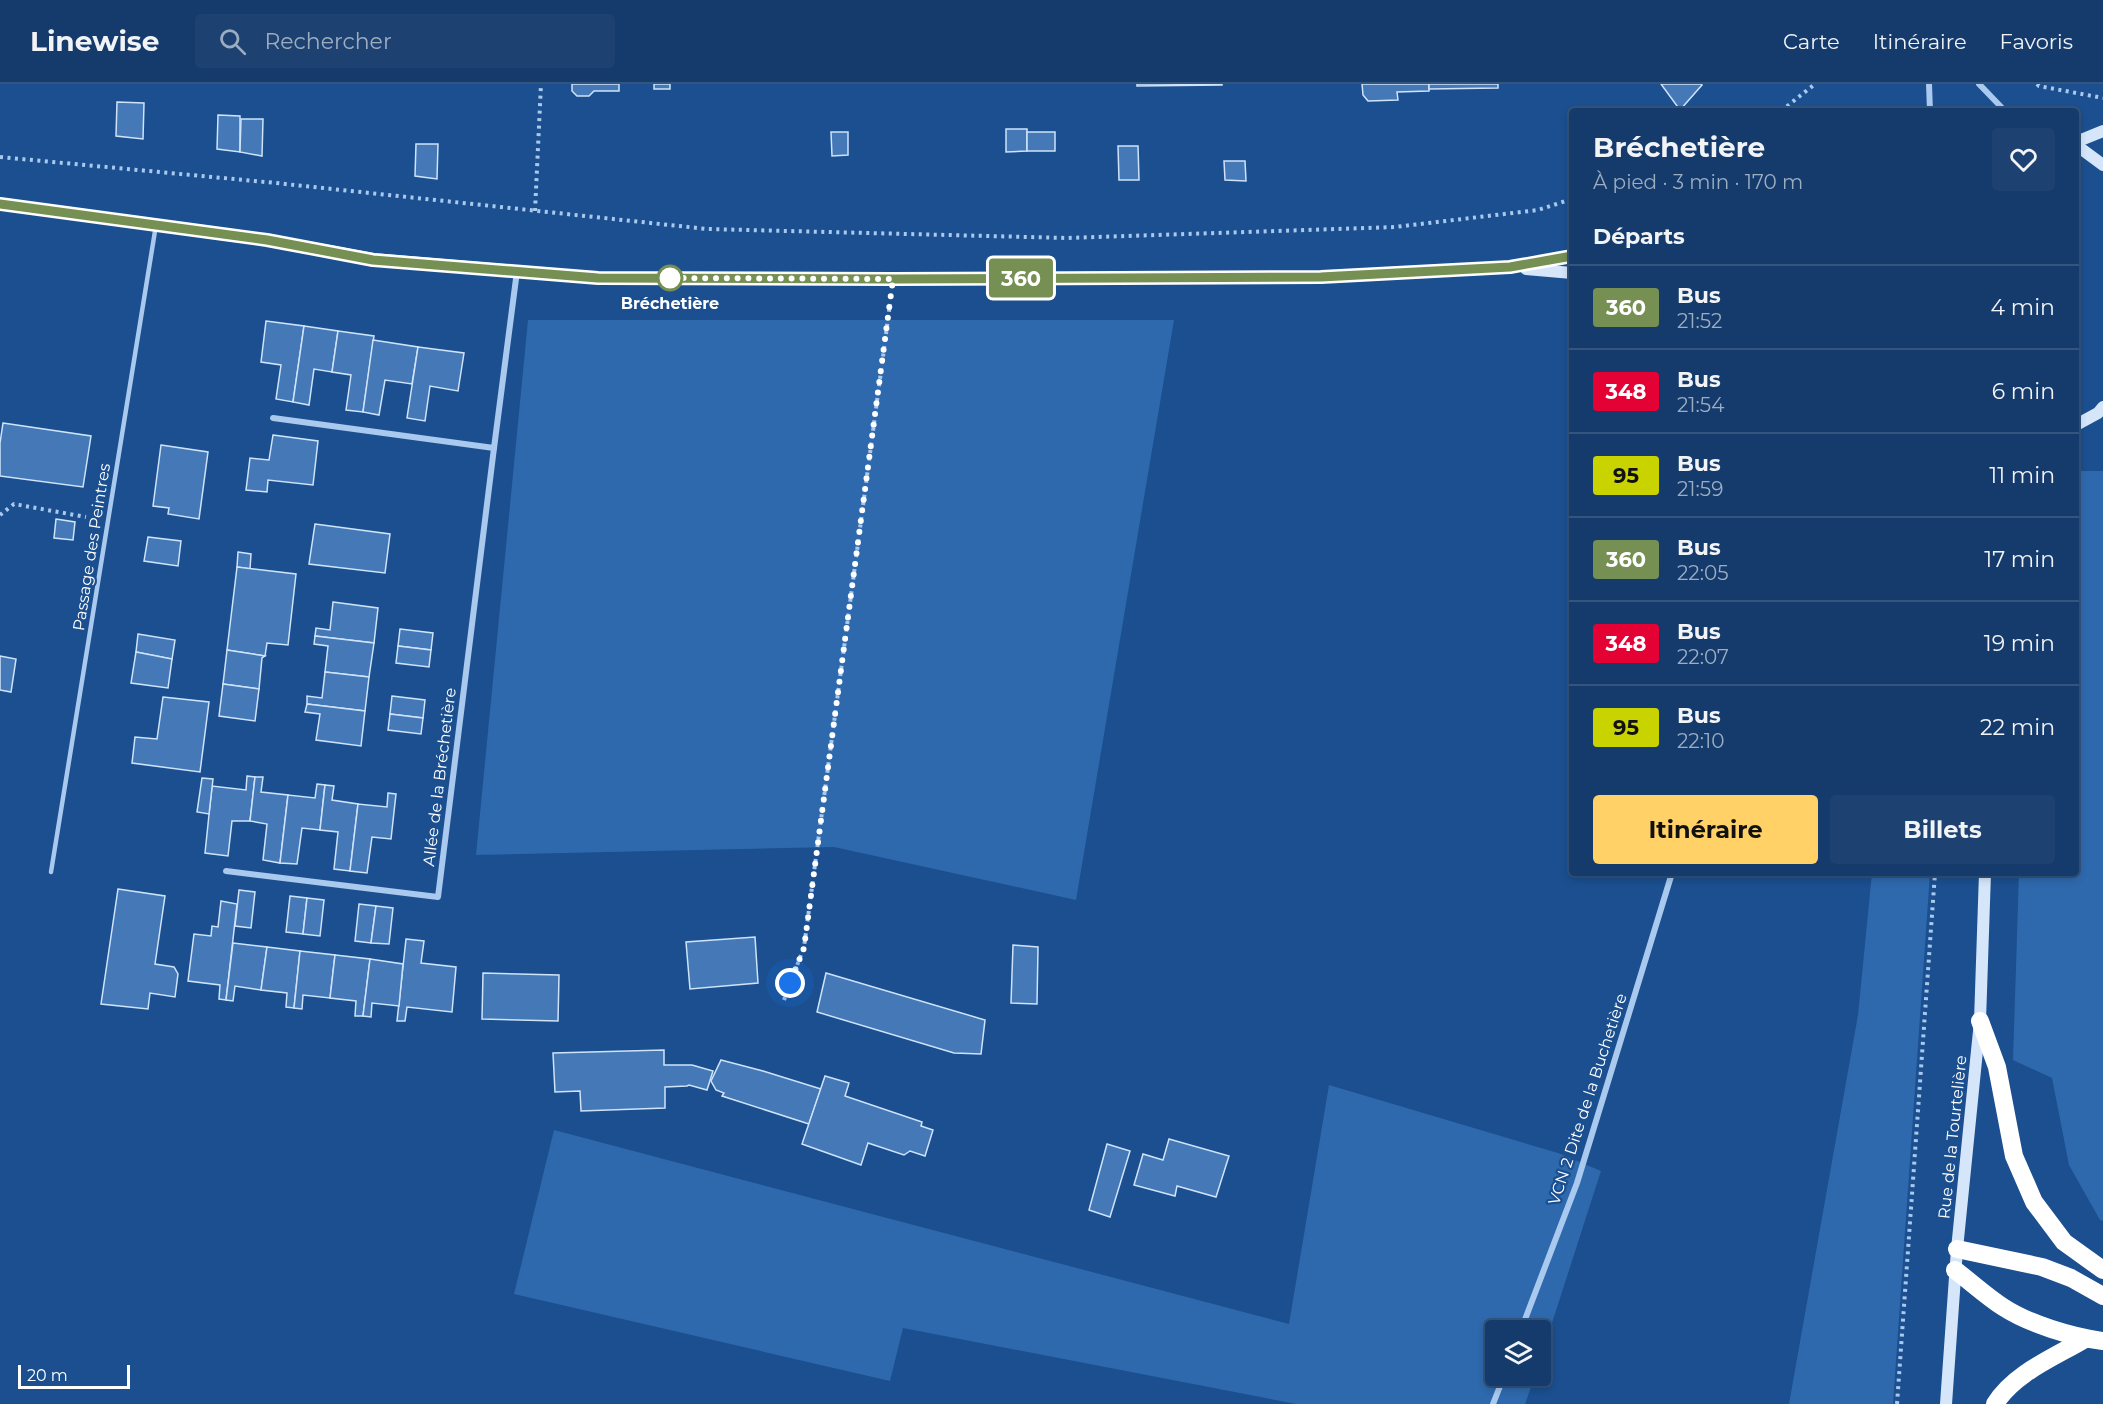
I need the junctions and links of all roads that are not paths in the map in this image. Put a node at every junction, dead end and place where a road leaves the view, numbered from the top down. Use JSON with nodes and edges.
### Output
{"nodes":[{"id":1,"x":1929,"y":84,"type":"edge"},
{"id":2,"x":1979,"y":84,"type":"edge"},
{"id":3,"x":1930,"y":108,"type":"edge"},
{"id":4,"x":2002,"y":108,"type":"edge"},
{"id":5,"x":2103,"y":132,"type":"edge"},
{"id":6,"x":2079,"y":143,"type":"edge"},
{"id":7,"x":2079,"y":146,"type":"edge"},
{"id":8,"x":2103,"y":165,"type":"edge"},
{"id":9,"x":0,"y":204,"type":"edge"},
{"id":10,"x":156,"y":225,"type":"junction"},
{"id":11,"x":1569,"y":257,"type":"edge"},
{"id":12,"x":1510,"y":267,"type":"junction"},
{"id":13,"x":517,"y":271,"type":"junction"},
{"id":14,"x":1569,"y":273,"type":"edge"},
{"id":15,"x":2103,"y":407,"type":"edge"},
{"id":16,"x":273,"y":418,"type":"dead end"},
{"id":17,"x":2079,"y":423,"type":"edge"},
{"id":18,"x":494,"y":448,"type":"junction"},
{"id":19,"x":225,"y":871,"type":"dead end"},
{"id":20,"x":51,"y":872,"type":"dead end"},
{"id":21,"x":1671,"y":876,"type":"edge"},
{"id":22,"x":1985,"y":876,"type":"edge"},
{"id":23,"x":1980,"y":1021,"type":"junction"},
{"id":24,"x":1957,"y":1250,"type":"junction"},
{"id":25,"x":1955,"y":1270,"type":"junction"},
{"id":26,"x":2103,"y":1270,"type":"edge"},
{"id":27,"x":2103,"y":1296,"type":"edge"},
{"id":28,"x":1525,"y":1320,"type":"edge"},
{"id":29,"x":2094,"y":1340,"type":"edge"},
{"id":30,"x":1500,"y":1386,"type":"edge"},
{"id":31,"x":1493,"y":1404,"type":"edge"},
{"id":32,"x":1946,"y":1404,"type":"edge"},
{"id":33,"x":1995,"y":1404,"type":"edge"}],
"edges":[{"from":1,"to":3,"type":"street"},
{"from":2,"to":4,"type":"street"},
{"from":5,"to":6,"type":"main road"},
{"from":7,"to":8,"type":"main road"},
{"from":9,"to":10,"type":"main road"},
{"from":10,"to":13,"type":"main road"},
{"from":10,"to":20,"type":"lane","name":"Passage des Peintres"},
{"from":11,"to":12,"type":"main road"},
{"from":12,"to":13,"type":"main road"},
{"from":12,"to":14,"type":"main road"},
{"from":13,"to":18,"type":"street","name":"Allée de la Bréchetière"},
{"from":15,"to":17,"type":"main road"},
{"from":16,"to":18,"type":"street"},
{"from":18,"to":19,"type":"street","name":"Allée de la Bréchetière"},
{"from":21,"to":28,"type":"street","name":"VCN 2 Dite de la Buchetière"},
{"from":22,"to":23,"type":"main road","name":"Rue de la Tourtelière"},
{"from":23,"to":24,"type":"main road","name":"Rue de la Tourtelière"},
{"from":23,"to":26,"type":"highway"},
{"from":24,"to":25,"type":"main road","name":"Rue de la Tourtelière"},
{"from":24,"to":27,"type":"highway"},
{"from":25,"to":29,"type":"highway"},
{"from":25,"to":32,"type":"main road","name":"Rue de la Tourtelière"},
{"from":29,"to":33,"type":"highway"},
{"from":30,"to":31,"type":"street"}]}
